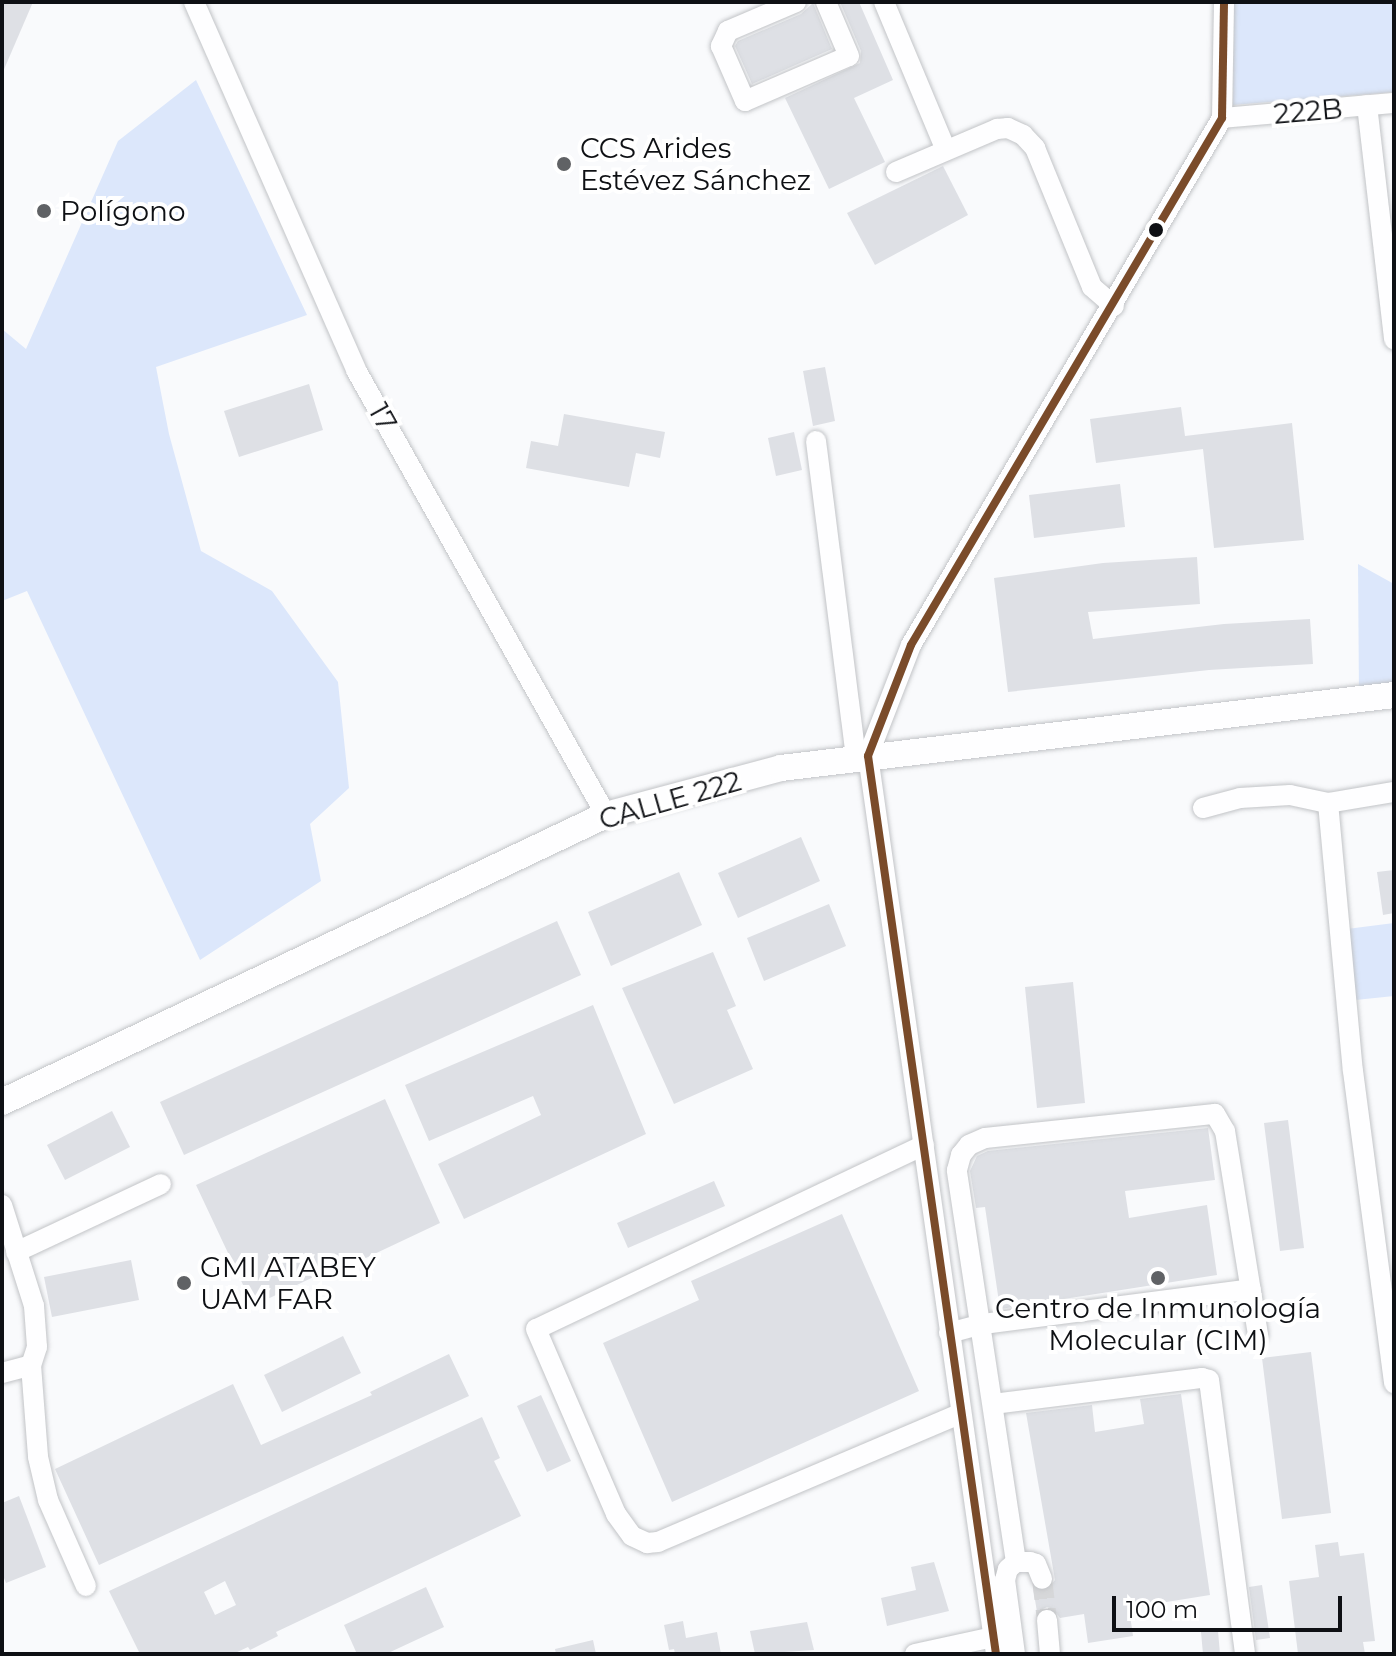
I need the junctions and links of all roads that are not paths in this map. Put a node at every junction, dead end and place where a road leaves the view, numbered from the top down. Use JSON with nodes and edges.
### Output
{"nodes":[{"id":1,"x":194,"y":2,"type":"edge"},
{"id":2,"x":796,"y":2,"type":"edge"},
{"id":3,"x":826,"y":2,"type":"edge"},
{"id":4,"x":884,"y":2,"type":"edge"},
{"id":5,"x":1224,"y":2,"type":"edge"},
{"id":6,"x":764,"y":8,"type":"edge"},
{"id":7,"x":1394,"y":103,"type":"edge"},
{"id":8,"x":1367,"y":105,"type":"junction"},
{"id":9,"x":1222,"y":118,"type":"junction"},
{"id":10,"x":946,"y":150,"type":"junction"},
{"id":11,"x":896,"y":172,"type":"dead end"},
{"id":12,"x":1114,"y":306,"type":"junction"},
{"id":13,"x":1394,"y":339,"type":"edge"},
{"id":14,"x":816,"y":441,"type":"dead end"},
{"id":15,"x":1394,"y":695,"type":"edge"},
{"id":16,"x":862,"y":757,"type":"junction"},
{"id":17,"x":1394,"y":792,"type":"edge"},
{"id":18,"x":1328,"y":803,"type":"junction"},
{"id":19,"x":1203,"y":808,"type":"dead end"},
{"id":20,"x":606,"y":815,"type":"junction"},
{"id":21,"x":2,"y":1102,"type":"edge"},
{"id":22,"x":924,"y":1145,"type":"junction"},
{"id":23,"x":161,"y":1184,"type":"dead end"},
{"id":24,"x":2,"y":1205,"type":"edge"},
{"id":25,"x":16,"y":1252,"type":"junction"},
{"id":26,"x":1251,"y":1289,"type":"junction"},
{"id":27,"x":983,"y":1324,"type":"junction"},
{"id":28,"x":949,"y":1333,"type":"junction"},
{"id":29,"x":1258,"y":1334,"type":"dead end"},
{"id":30,"x":31,"y":1365,"type":"junction"},
{"id":31,"x":2,"y":1373,"type":"edge"},
{"id":32,"x":1394,"y":1383,"type":"edge"},
{"id":33,"x":993,"y":1404,"type":"junction"},
{"id":34,"x":959,"y":1414,"type":"junction"},
{"id":35,"x":1016,"y":1562,"type":"junction"},
{"id":36,"x":1042,"y":1579,"type":"dead end"},
{"id":37,"x":86,"y":1586,"type":"dead end"},
{"id":38,"x":1047,"y":1620,"type":"tunnel mouth"},
{"id":39,"x":994,"y":1646,"type":"edge"},
{"id":40,"x":915,"y":1654,"type":"edge"},
{"id":41,"x":1015,"y":1654,"type":"edge"},
{"id":42,"x":1050,"y":1654,"type":"edge"},
{"id":43,"x":1245,"y":1654,"type":"edge"}],
"edges":[{"from":1,"to":20,"type":"street","name":"17"},
{"from":2,"to":6,"type":"street"},
{"from":3,"to":6,"type":"street"},
{"from":4,"to":10,"type":"street"},
{"from":5,"to":9,"type":"street"},
{"from":7,"to":8,"type":"street","name":"222B"},
{"from":8,"to":9,"type":"street","name":"222B"},
{"from":8,"to":13,"type":"street"},
{"from":9,"to":12,"type":"street"},
{"from":10,"to":11,"type":"street"},
{"from":10,"to":12,"type":"street"},
{"from":12,"to":16,"type":"street"},
{"from":14,"to":16,"type":"street"},
{"from":15,"to":16,"type":"main road","name":"CALLE 222"},
{"from":16,"to":20,"type":"main road","name":"CALLE 222"},
{"from":16,"to":22,"type":"street"},
{"from":17,"to":18,"type":"street"},
{"from":18,"to":19,"type":"street"},
{"from":18,"to":32,"type":"street"},
{"from":20,"to":21,"type":"main road","name":"CALLE 222"},
{"from":22,"to":28,"type":"street"},
{"from":22,"to":34,"type":"street"},
{"from":23,"to":25,"type":"street"},
{"from":24,"to":25,"type":"street"},
{"from":25,"to":30,"type":"street"},
{"from":26,"to":27,"type":"street"},
{"from":26,"to":27,"type":"street"},
{"from":26,"to":29,"type":"street"},
{"from":27,"to":28,"type":"street"},
{"from":27,"to":33,"type":"street"},
{"from":28,"to":34,"type":"street"},
{"from":30,"to":31,"type":"street"},
{"from":30,"to":37,"type":"street"},
{"from":33,"to":35,"type":"street"},
{"from":33,"to":43,"type":"street"},
{"from":34,"to":39,"type":"street"},
{"from":35,"to":36,"type":"street"},
{"from":35,"to":41,"type":"street"},
{"from":38,"to":42,"type":"street"},
{"from":39,"to":40,"type":"street"}]}
